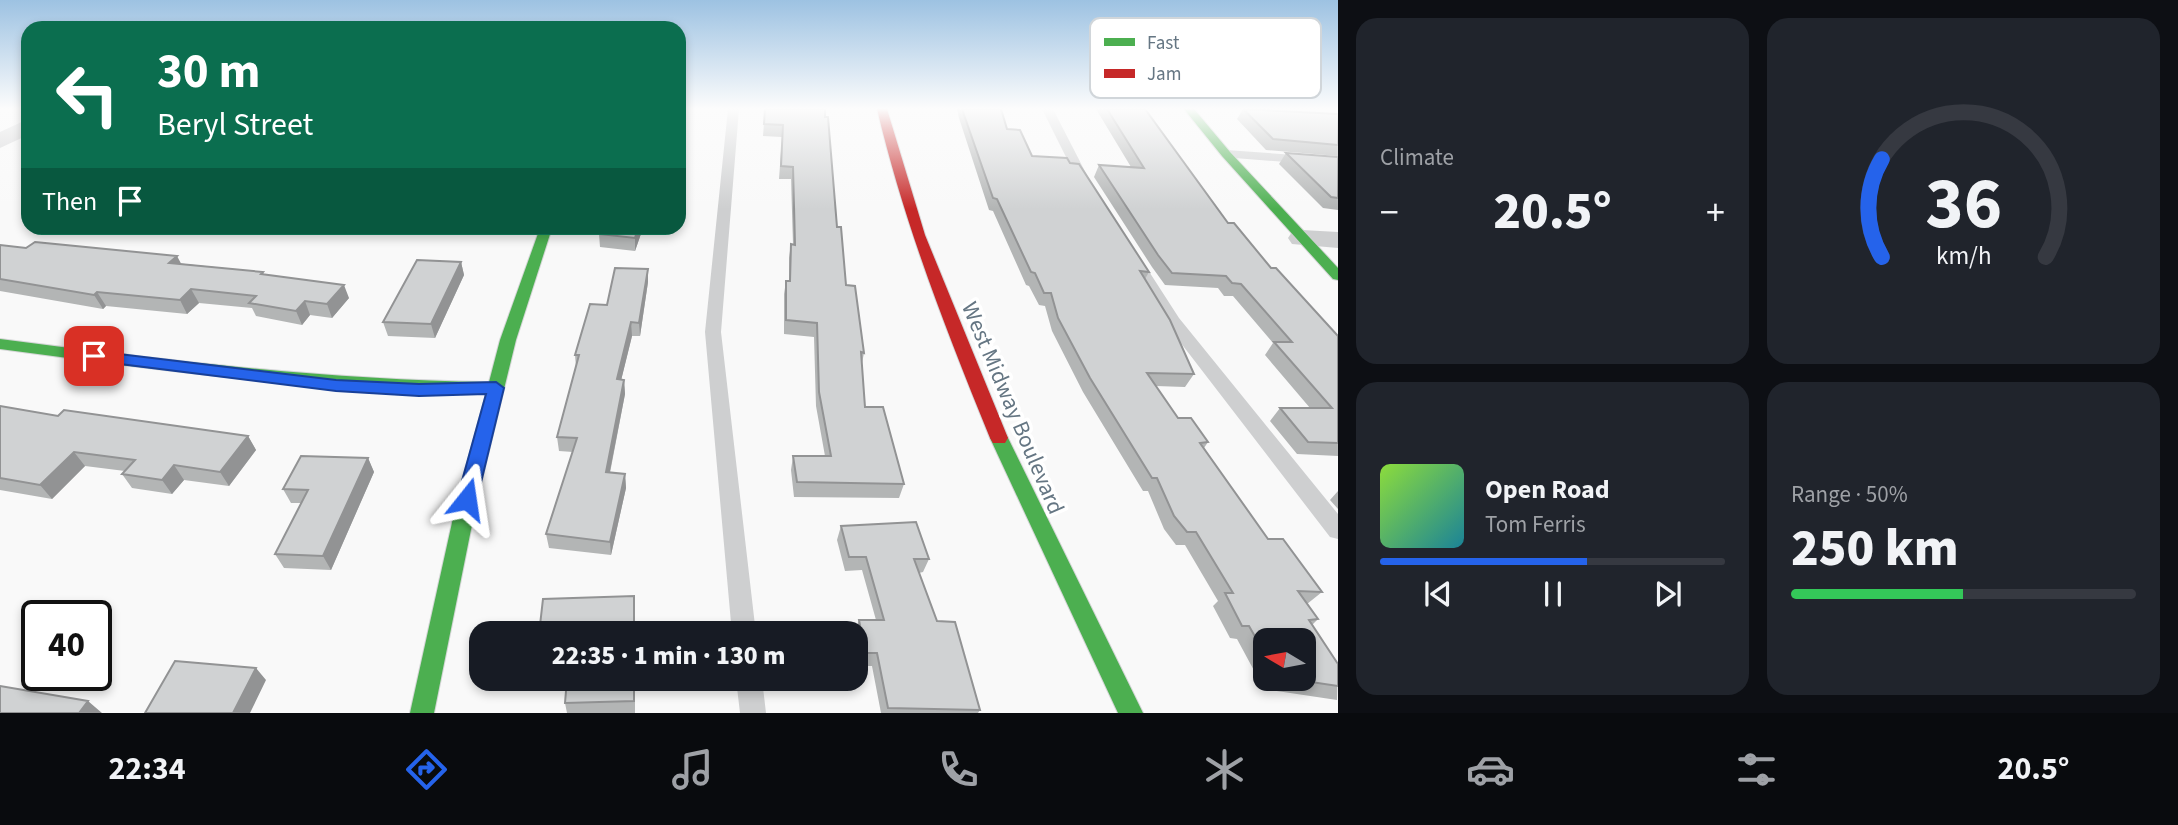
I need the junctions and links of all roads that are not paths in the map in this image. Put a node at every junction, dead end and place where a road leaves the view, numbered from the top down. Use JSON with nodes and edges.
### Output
{"nodes":[{"id":1,"x":731,"y":142,"type":"edge"},
{"id":2,"x":890,"y":142,"type":"edge"},
{"id":3,"x":1063,"y":142,"type":"edge"},
{"id":4,"x":1216,"y":142,"type":"edge"},
{"id":5,"x":1226,"y":154,"type":"junction"},
{"id":6,"x":1338,"y":162,"type":"edge"},
{"id":7,"x":1098,"y":203,"type":"edge"},
{"id":8,"x":544,"y":235,"type":"edge"},
{"id":9,"x":1301,"y":238,"type":"junction"},
{"id":10,"x":1338,"y":240,"type":"edge"},
{"id":11,"x":1128,"y":250,"type":"edge"},
{"id":12,"x":1338,"y":276,"type":"edge"},
{"id":13,"x":0,"y":344,"type":"edge"},
{"id":14,"x":496,"y":388,"type":"junction"},
{"id":15,"x":1338,"y":530,"type":"edge"},
{"id":16,"x":743,"y":621,"type":"edge"},
{"id":17,"x":751,"y":691,"type":"edge"},
{"id":18,"x":422,"y":713,"type":"edge"},
{"id":19,"x":753,"y":713,"type":"edge"},
{"id":20,"x":1131,"y":713,"type":"edge"}],
"edges":[{"from":1,"to":16,"type":"lane"},
{"from":2,"to":20,"type":"street","name":"West Midway Boulevard"},
{"from":3,"to":7,"type":"lane"},
{"from":4,"to":5,"type":"street"},
{"from":5,"to":6,"type":"lane"},
{"from":5,"to":9,"type":"street"},
{"from":8,"to":14,"type":"street"},
{"from":9,"to":10,"type":"street"},
{"from":9,"to":12,"type":"street"},
{"from":11,"to":15,"type":"lane"},
{"from":13,"to":14,"type":"street"},
{"from":14,"to":18,"type":"street"},
{"from":17,"to":19,"type":"lane"}]}
